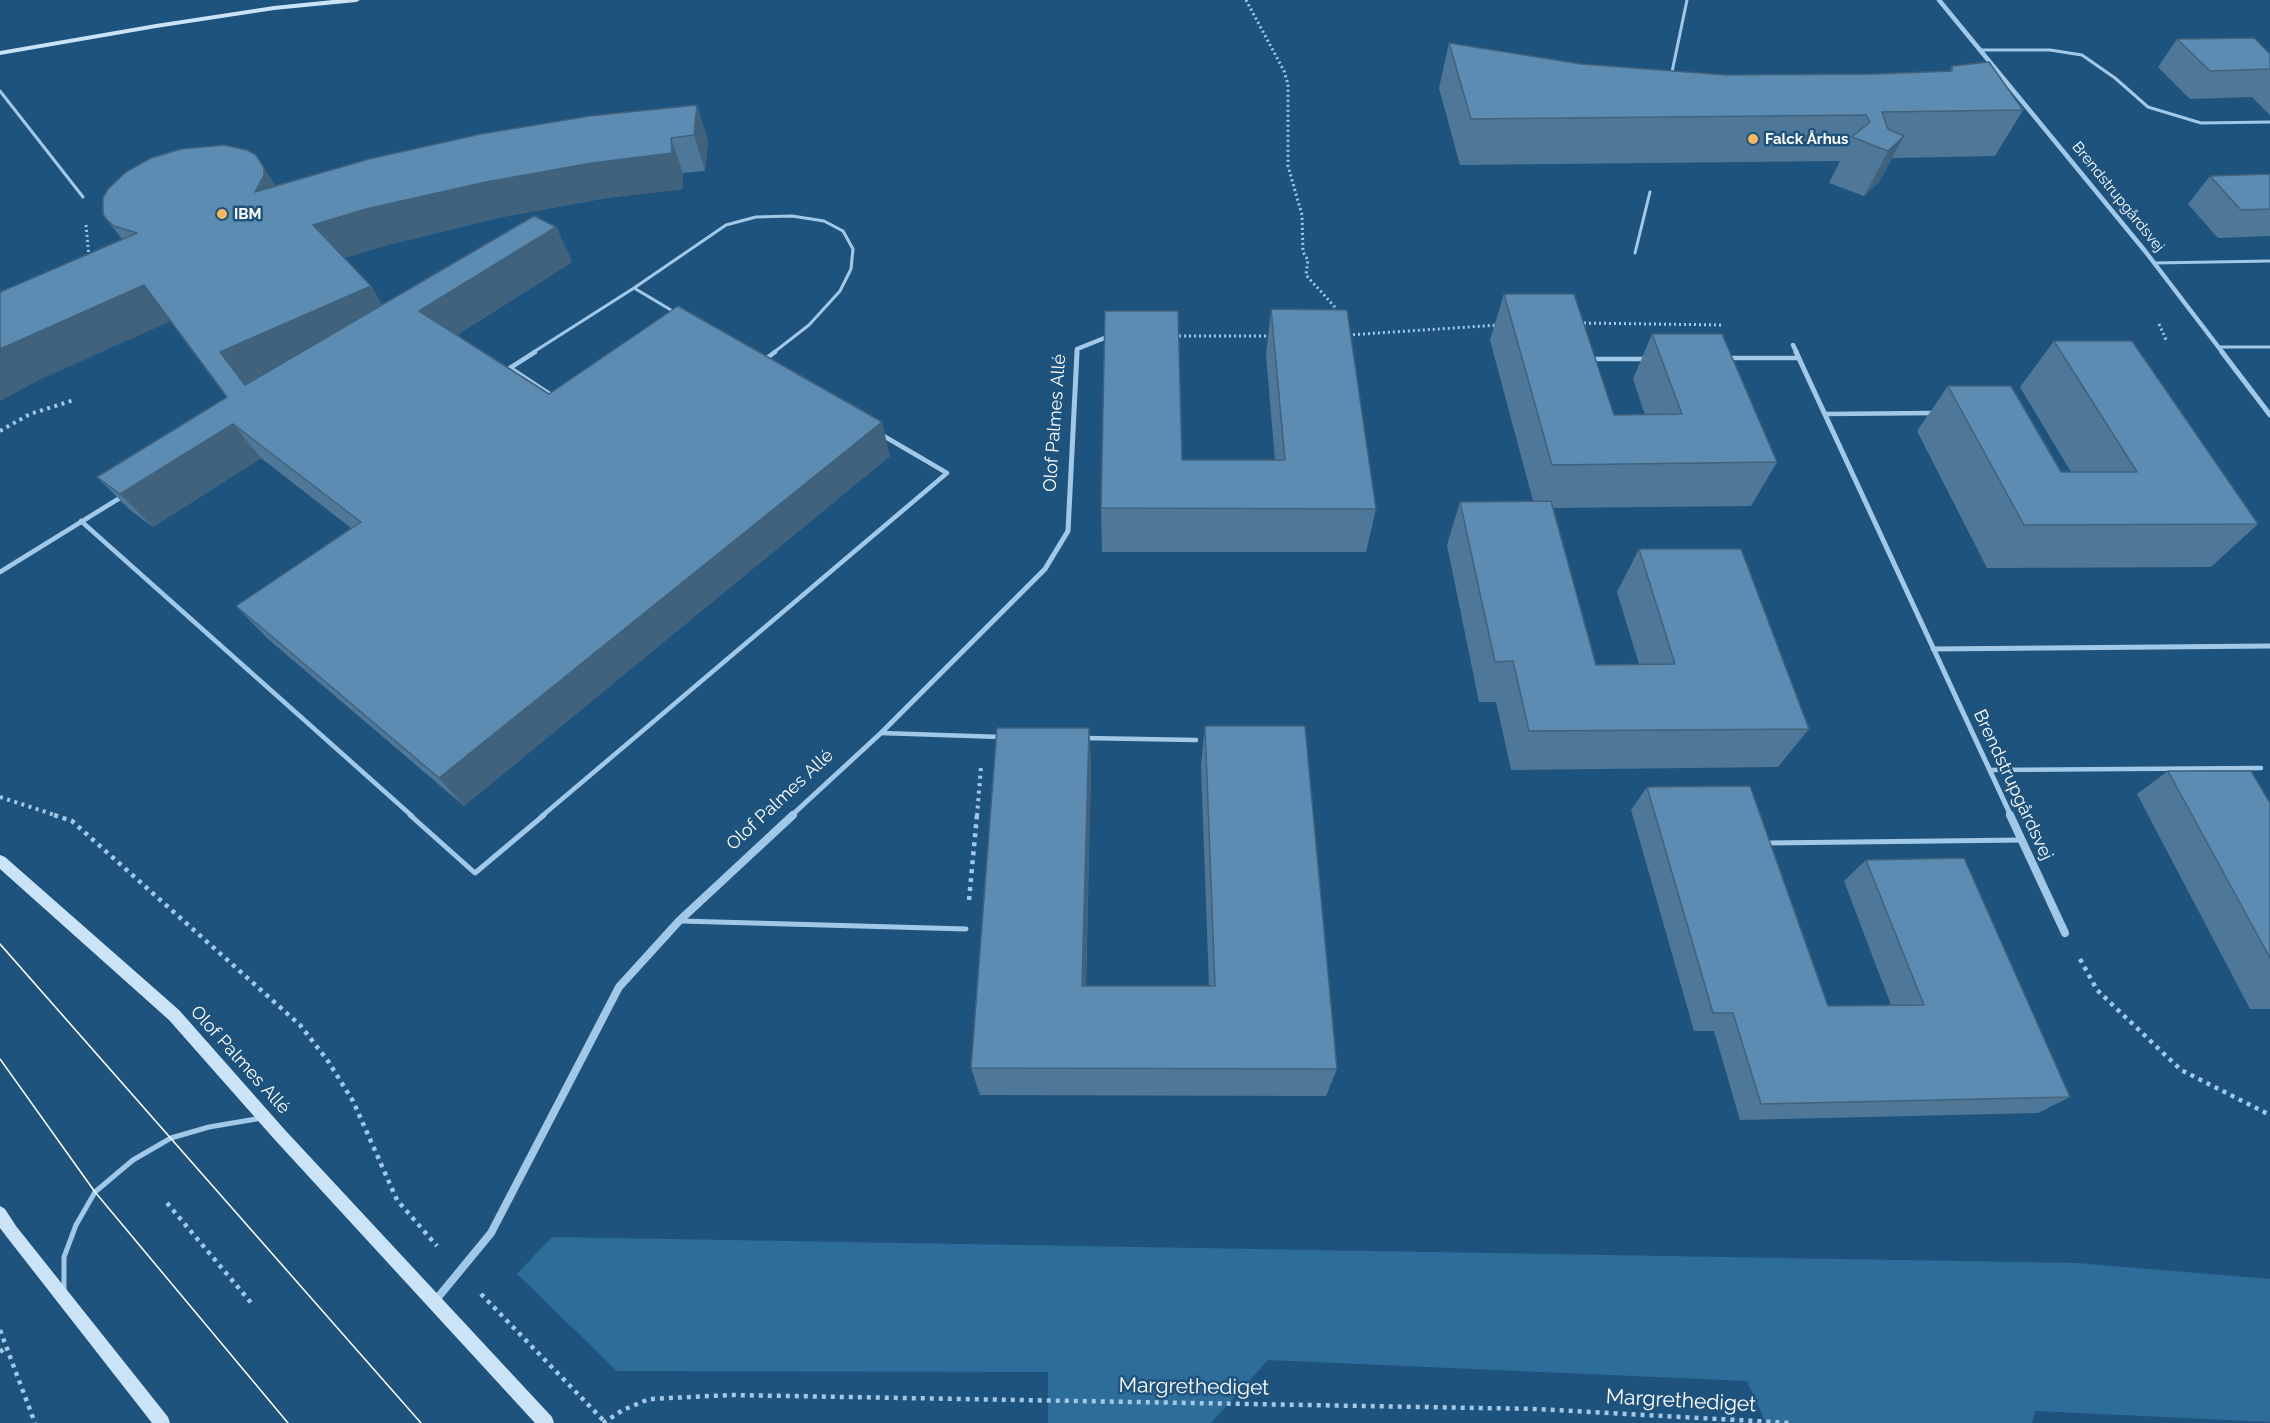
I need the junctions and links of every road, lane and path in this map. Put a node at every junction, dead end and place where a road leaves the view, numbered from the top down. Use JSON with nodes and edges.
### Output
{"nodes":[{"id":1,"x":356,"y":0,"type":"edge"},
{"id":2,"x":1246,"y":0,"type":"edge"},
{"id":3,"x":1687,"y":0,"type":"edge"},
{"id":4,"x":1939,"y":0,"type":"edge"},
{"id":5,"x":1980,"y":50,"type":"junction"},
{"id":6,"x":0,"y":53,"type":"edge"},
{"id":7,"x":1672,"y":72,"type":"edge"},
{"id":8,"x":0,"y":91,"type":"edge"},
{"id":9,"x":2270,"y":122,"type":"edge"},
{"id":10,"x":1650,"y":192,"type":"dead end"},
{"id":11,"x":83,"y":197,"type":"joint"},
{"id":12,"x":1635,"y":253,"type":"dead end"},
{"id":13,"x":2270,"y":261,"type":"edge"},
{"id":14,"x":2154,"y":263,"type":"junction"},
{"id":15,"x":90,"y":265,"type":"edge"},
{"id":16,"x":634,"y":288,"type":"junction"},
{"id":17,"x":680,"y":315,"type":"edge"},
{"id":18,"x":1335,"y":316,"type":"edge"},
{"id":19,"x":1577,"y":323,"type":"edge"},
{"id":20,"x":1508,"y":325,"type":"edge"},
{"id":21,"x":1728,"y":325,"type":"dead end"},
{"id":22,"x":1337,"y":335,"type":"edge"},
{"id":23,"x":1272,"y":336,"type":"edge"},
{"id":24,"x":1107,"y":337,"type":"joint"},
{"id":25,"x":1792,"y":345,"type":"dead end"},
{"id":26,"x":2218,"y":347,"type":"junction"},
{"id":27,"x":2270,"y":347,"type":"edge"},
{"id":28,"x":1719,"y":358,"type":"edge"},
{"id":29,"x":1799,"y":358,"type":"junction"},
{"id":30,"x":1593,"y":359,"type":"edge"},
{"id":31,"x":1650,"y":359,"type":"dead end"},
{"id":32,"x":770,"y":369,"type":"edge"},
{"id":33,"x":556,"y":398,"type":"edge"},
{"id":34,"x":74,"y":400,"type":"dead end"},
{"id":35,"x":1937,"y":413,"type":"dead end"},
{"id":36,"x":1825,"y":414,"type":"junction"},
{"id":37,"x":2270,"y":415,"type":"edge"},
{"id":38,"x":0,"y":431,"type":"edge"},
{"id":39,"x":878,"y":432,"type":"dead end"},
{"id":40,"x":131,"y":491,"type":"edge"},
{"id":41,"x":81,"y":521,"type":"junction"},
{"id":42,"x":0,"y":572,"type":"edge"},
{"id":43,"x":2270,"y":646,"type":"edge"},
{"id":44,"x":1933,"y":649,"type":"junction"},
{"id":45,"x":881,"y":733,"type":"junction"},
{"id":46,"x":984,"y":736,"type":"junction"},
{"id":47,"x":1008,"y":737,"type":"edge"},
{"id":48,"x":1078,"y":738,"type":"edge"},
{"id":49,"x":1196,"y":740,"type":"dead end"},
{"id":50,"x":2261,"y":768,"type":"dead end"},
{"id":51,"x":1990,"y":770,"type":"junction"},
{"id":52,"x":0,"y":797,"type":"edge"},
{"id":53,"x":2022,"y":840,"type":"junction"},
{"id":54,"x":1768,"y":843,"type":"edge"},
{"id":55,"x":0,"y":861,"type":"edge"},
{"id":56,"x":679,"y":921,"type":"junction"},
{"id":57,"x":966,"y":929,"type":"joint"},
{"id":58,"x":2065,"y":933,"type":"joint"},
{"id":59,"x":2270,"y":1115,"type":"edge"},
{"id":60,"x":264,"y":1117,"type":"junction"},
{"id":61,"x":167,"y":1203,"type":"dead end"},
{"id":62,"x":0,"y":1214,"type":"edge"},
{"id":63,"x":459,"y":1272,"type":"junction"},
{"id":64,"x":64,"y":1296,"type":"junction"},
{"id":65,"x":435,"y":1302,"type":"junction"},
{"id":66,"x":252,"y":1305,"type":"dead end"},
{"id":67,"x":0,"y":1330,"type":"edge"},
{"id":68,"x":6,"y":1347,"type":"junction"},
{"id":69,"x":0,"y":1352,"type":"edge"},
{"id":70,"x":35,"y":1423,"type":"edge"},
{"id":71,"x":162,"y":1423,"type":"edge"},
{"id":72,"x":546,"y":1423,"type":"edge"},
{"id":73,"x":604,"y":1423,"type":"edge"},
{"id":74,"x":1791,"y":1423,"type":"edge"}],
"edges":[{"from":1,"to":6,"type":"street"},
{"from":2,"to":18,"type":"path"},
{"from":3,"to":7,"type":"lane"},
{"from":4,"to":5,"type":"street","name":"Brendstrupgårdsvej"},
{"from":5,"to":9,"type":"lane"},
{"from":5,"to":14,"type":"street","name":"Brendstrupgårdsvej"},
{"from":8,"to":11,"type":"lane"},
{"from":10,"to":12,"type":"lane"},
{"from":11,"to":15,"type":"path"},
{"from":13,"to":14,"type":"lane"},
{"from":14,"to":26,"type":"street","name":"Brendstrupgårdsvej"},
{"from":16,"to":17,"type":"lane"},
{"from":16,"to":32,"type":"lane"},
{"from":16,"to":33,"type":"lane"},
{"from":19,"to":21,"type":"path"},
{"from":20,"to":22,"type":"path"},
{"from":23,"to":24,"type":"path"},
{"from":24,"to":45,"type":"street","name":"Olof Palmes Allé"},
{"from":25,"to":29,"type":"street","name":"Brendstrupgårdsvej"},
{"from":26,"to":27,"type":"lane"},
{"from":26,"to":37,"type":"street","name":"Brendstrupgårdsvej"},
{"from":28,"to":29,"type":"lane"},
{"from":29,"to":36,"type":"street","name":"Brendstrupgårdsvej"},
{"from":30,"to":31,"type":"lane"},
{"from":34,"to":38,"type":"path"},
{"from":35,"to":36,"type":"lane"},
{"from":36,"to":44,"type":"street","name":"Brendstrupgårdsvej"},
{"from":39,"to":41,"type":"lane"},
{"from":40,"to":41,"type":"lane"},
{"from":41,"to":42,"type":"lane"},
{"from":43,"to":44,"type":"street"},
{"from":44,"to":51,"type":"street","name":"Brendstrupgårdsvej"},
{"from":45,"to":46,"type":"lane"},
{"from":45,"to":56,"type":"street","name":"Olof Palmes Allé"},
{"from":46,"to":47,"type":"lane"},
{"from":46,"to":57,"type":"path"},
{"from":48,"to":49,"type":"lane"},
{"from":50,"to":51,"type":"lane"},
{"from":51,"to":53,"type":"street","name":"Brendstrupgårdsvej"},
{"from":52,"to":63,"type":"path"},
{"from":53,"to":54,"type":"lane"},
{"from":53,"to":58,"type":"street","name":"Brendstrupgårdsvej"},
{"from":55,"to":60,"type":"street","name":"Olof Palmes Allé"},
{"from":56,"to":57,"type":"lane"},
{"from":56,"to":63,"type":"street","name":"Olof Palmes Allé"},
{"from":58,"to":59,"type":"path"},
{"from":60,"to":64,"type":"lane"},
{"from":60,"to":65,"type":"street","name":"Olof Palmes Allé"},
{"from":61,"to":66,"type":"path"},
{"from":62,"to":64,"type":"street"},
{"from":63,"to":65,"type":"street","name":"Olof Palmes Allé"},
{"from":63,"to":73,"type":"path"},
{"from":64,"to":71,"type":"street"},
{"from":65,"to":72,"type":"street","name":"Olof Palmes Allé"},
{"from":67,"to":68,"type":"path"},
{"from":68,"to":69,"type":"path"},
{"from":68,"to":70,"type":"path"},
{"from":73,"to":74,"type":"path","name":"Margrethediget"}]}
